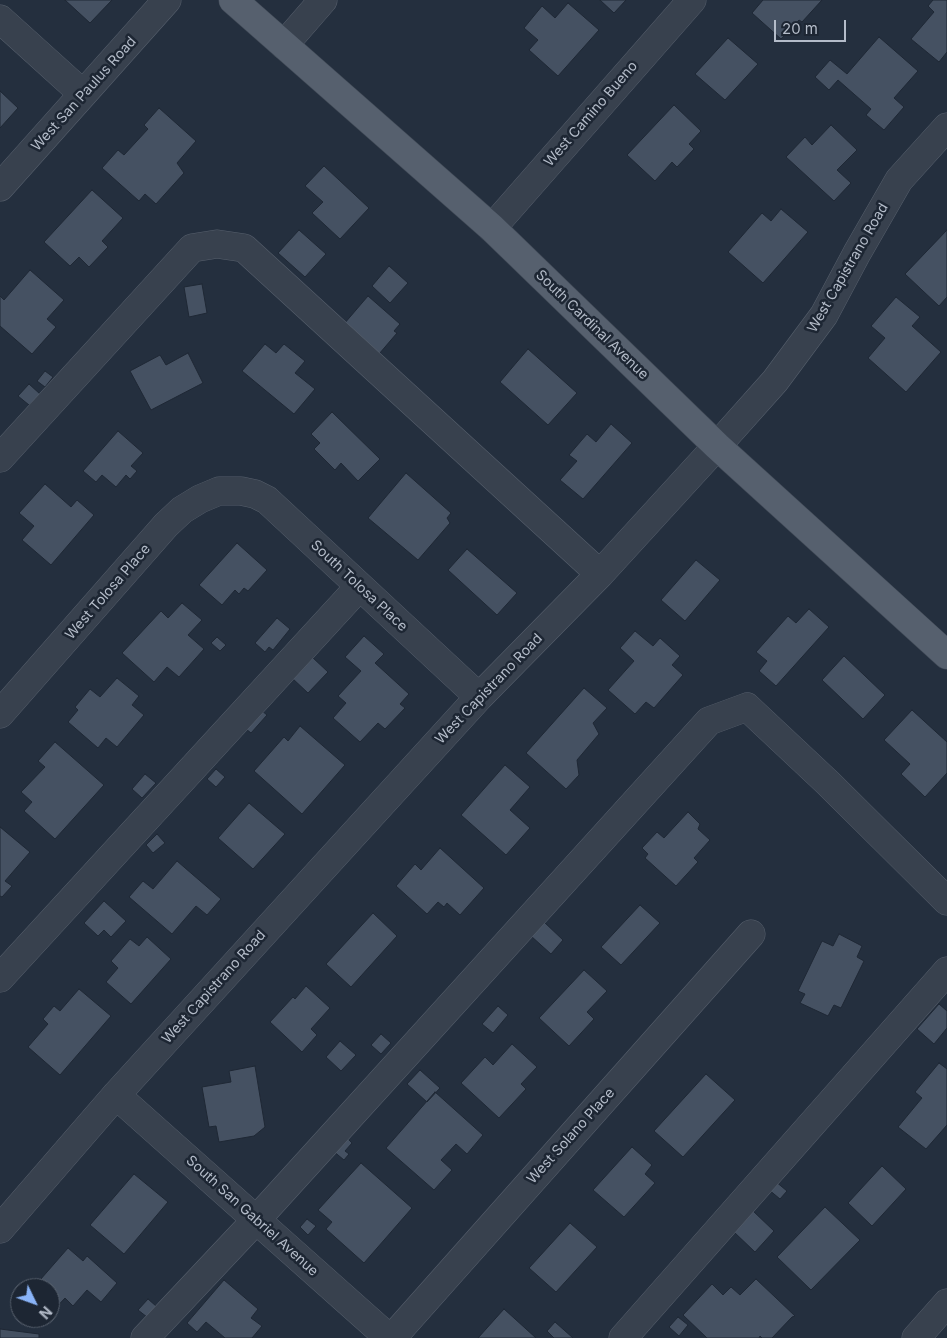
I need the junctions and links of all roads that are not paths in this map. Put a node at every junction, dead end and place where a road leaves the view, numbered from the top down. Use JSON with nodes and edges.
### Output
{"nodes":[{"id":1,"x":167,"y":0,"type":"edge"},
{"id":2,"x":233,"y":0,"type":"edge"},
{"id":3,"x":323,"y":0,"type":"edge"},
{"id":4,"x":692,"y":0,"type":"edge"},
{"id":5,"x":0,"y":18,"type":"edge"},
{"id":6,"x":284,"y":45,"type":"junction"},
{"id":7,"x":83,"y":94,"type":"junction"},
{"id":8,"x":947,"y":126,"type":"edge"},
{"id":9,"x":0,"y":187,"type":"edge"},
{"id":10,"x":492,"y":228,"type":"junction"},
{"id":11,"x":717,"y":446,"type":"junction"},
{"id":12,"x":0,"y":458,"type":"edge"},
{"id":13,"x":230,"y":491,"type":"joint"},
{"id":14,"x":600,"y":574,"type":"junction"},
{"id":15,"x":359,"y":587,"type":"junction"},
{"id":16,"x":947,"y":655,"type":"edge"},
{"id":17,"x":479,"y":697,"type":"junction"},
{"id":18,"x":0,"y":714,"type":"edge"},
{"id":19,"x":947,"y":901,"type":"edge"},
{"id":20,"x":751,"y":934,"type":"dead end"},
{"id":21,"x":947,"y":971,"type":"edge"},
{"id":22,"x":0,"y":978,"type":"edge"},
{"id":23,"x":116,"y":1095,"type":"junction"},
{"id":24,"x":256,"y":1220,"type":"junction"},
{"id":25,"x":0,"y":1229,"type":"edge"},
{"id":26,"x":947,"y":1302,"type":"edge"},
{"id":27,"x":145,"y":1338,"type":"edge"},
{"id":28,"x":390,"y":1338,"type":"edge"},
{"id":29,"x":623,"y":1338,"type":"edge"},
{"id":30,"x":916,"y":1338,"type":"edge"}],
"edges":[{"from":1,"to":7,"type":"street","name":"West San Paulus Road"},
{"from":2,"to":6,"type":"main road","name":"South Cardinal Avenue"},
{"from":3,"to":6,"type":"street"},
{"from":4,"to":10,"type":"street","name":"West Camino Bueno"},
{"from":5,"to":7,"type":"street"},
{"from":6,"to":10,"type":"main road","name":"South Cardinal Avenue"},
{"from":7,"to":9,"type":"street","name":"West San Paulus Road"},
{"from":8,"to":11,"type":"street","name":"West Capistrano Road"},
{"from":10,"to":11,"type":"main road","name":"South Cardinal Avenue"},
{"from":11,"to":14,"type":"street","name":"West Capistrano Road"},
{"from":11,"to":16,"type":"main road","name":"South Cardinal Avenue"},
{"from":12,"to":14,"type":"street"},
{"from":13,"to":15,"type":"street","name":"South Tolosa Place"},
{"from":13,"to":18,"type":"street","name":"West Tolosa Place"},
{"from":14,"to":17,"type":"street","name":"West Capistrano Road"},
{"from":15,"to":17,"type":"street","name":"South Tolosa Place"},
{"from":15,"to":22,"type":"street"},
{"from":17,"to":23,"type":"street","name":"West Capistrano Road"},
{"from":19,"to":24,"type":"street"},
{"from":20,"to":28,"type":"street","name":"West Solano Place"},
{"from":21,"to":29,"type":"street"},
{"from":23,"to":24,"type":"street","name":"South San Gabriel Avenue"},
{"from":23,"to":25,"type":"street","name":"West Capistrano Road"},
{"from":24,"to":27,"type":"street"},
{"from":24,"to":28,"type":"street","name":"South San Gabriel Avenue"},
{"from":26,"to":30,"type":"street"}]}
